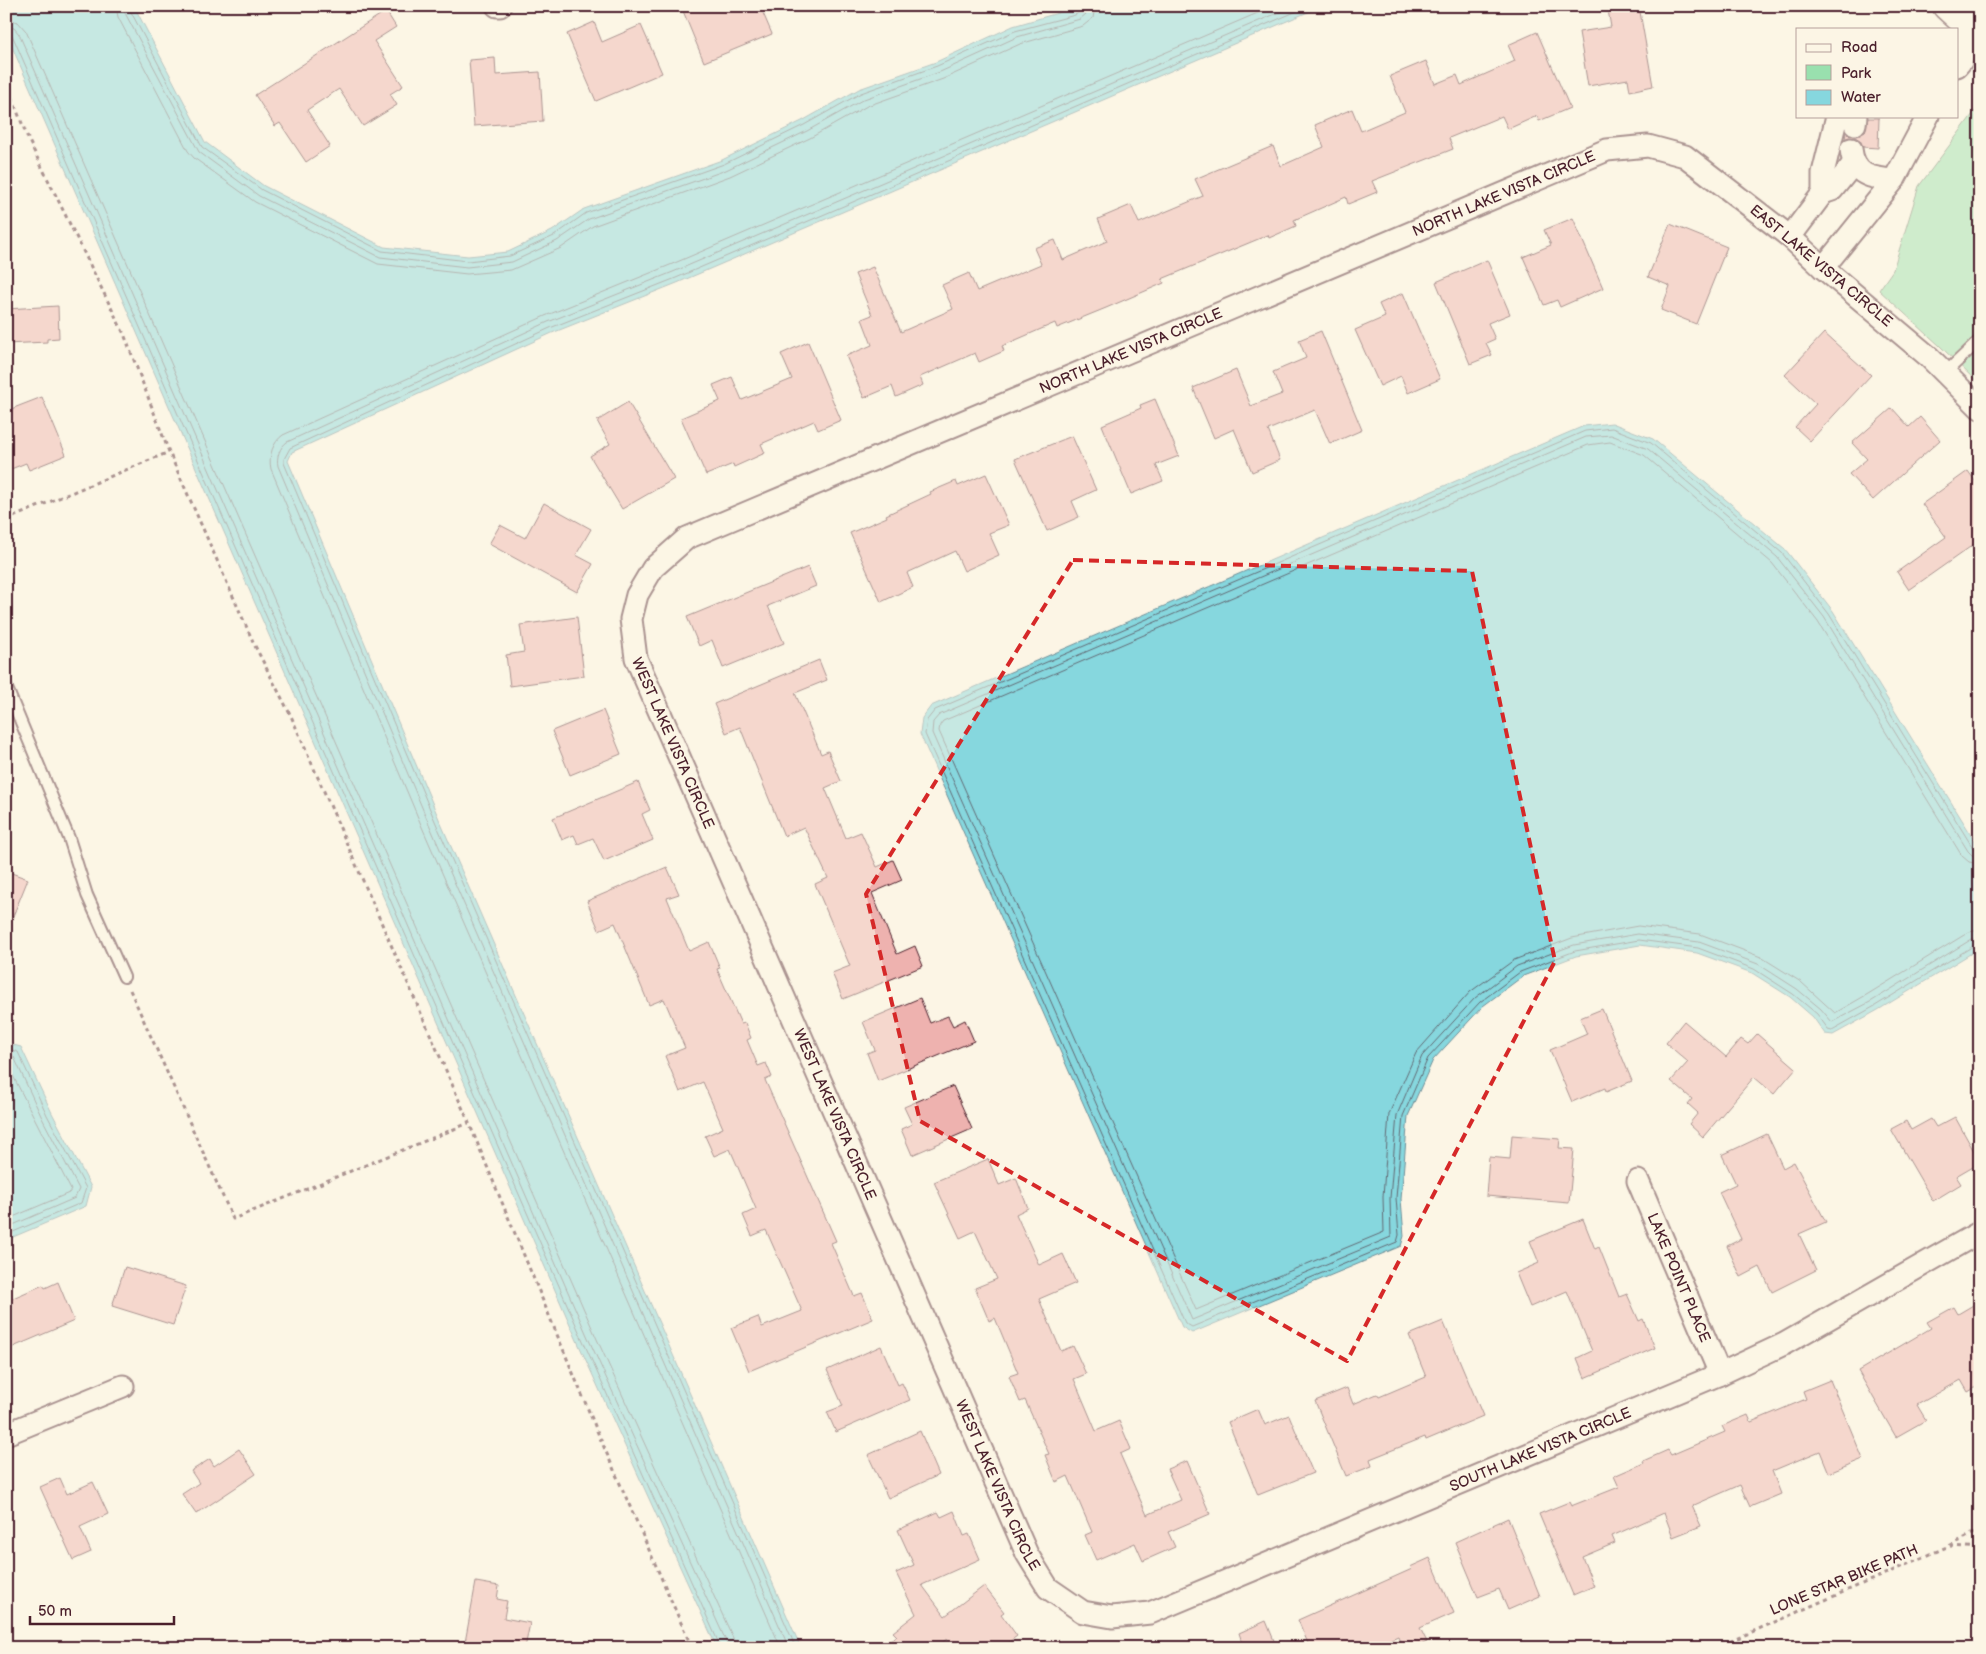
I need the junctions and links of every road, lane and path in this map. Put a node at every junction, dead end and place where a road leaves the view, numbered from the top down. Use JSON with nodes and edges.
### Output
{"nodes":[{"id":1,"x":1947,"y":6,"type":"edge"},
{"id":2,"x":1971,"y":28,"type":"edge"},
{"id":3,"x":1958,"y":65,"type":"edge"},
{"id":4,"x":6,"y":83,"type":"edge"},
{"id":5,"x":1927,"y":118,"type":"edge"},
{"id":6,"x":1849,"y":119,"type":"edge"},
{"id":7,"x":1648,"y":146,"type":"joint"},
{"id":8,"x":1894,"y":180,"type":"junction"},
{"id":9,"x":1823,"y":193,"type":"junction"},
{"id":10,"x":1790,"y":236,"type":"junction"},
{"id":11,"x":1823,"y":268,"type":"junction"},
{"id":12,"x":1980,"y":340,"type":"edge"},
{"id":13,"x":1945,"y":373,"type":"junction"},
{"id":14,"x":1980,"y":408,"type":"edge"},
{"id":15,"x":169,"y":452,"type":"junction"},
{"id":16,"x":6,"y":520,"type":"edge"},
{"id":17,"x":637,"y":595,"type":"joint"},
{"id":18,"x":6,"y":686,"type":"edge"},
{"id":19,"x":124,"y":977,"type":"joint"},
{"id":20,"x":469,"y":1123,"type":"junction"},
{"id":21,"x":1638,"y":1181,"type":"dead end"},
{"id":22,"x":1980,"y":1232,"type":"edge"},
{"id":23,"x":1720,"y":1374,"type":"junction"},
{"id":24,"x":122,"y":1386,"type":"dead end"},
{"id":25,"x":6,"y":1434,"type":"edge"},
{"id":26,"x":1980,"y":1530,"type":"edge"},
{"id":27,"x":1949,"y":1546,"type":"junction"},
{"id":28,"x":1980,"y":1548,"type":"edge"},
{"id":29,"x":1082,"y":1612,"type":"joint"},
{"id":30,"x":692,"y":1648,"type":"edge"},
{"id":31,"x":1715,"y":1648,"type":"edge"}],
"edges":[{"from":1,"to":2,"type":"main road"},
{"from":2,"to":3,"type":"street"},
{"from":4,"to":15,"type":"path"},
{"from":5,"to":8,"type":"street"},
{"from":6,"to":9,"type":"street"},
{"from":7,"to":10,"type":"street","name":"EAST LAKE VISTA CIRCLE"},
{"from":7,"to":17,"type":"street","name":"NORTH LAKE VISTA CIRCLE"},
{"from":8,"to":9,"type":"street"},
{"from":8,"to":11,"type":"street"},
{"from":9,"to":10,"type":"street"},
{"from":10,"to":11,"type":"street","name":"EAST LAKE VISTA CIRCLE"},
{"from":11,"to":13,"type":"street","name":"EAST LAKE VISTA CIRCLE"},
{"from":12,"to":13,"type":"lane"},
{"from":13,"to":14,"type":"street","name":"EAST LAKE VISTA CIRCLE"},
{"from":15,"to":16,"type":"path"},
{"from":15,"to":20,"type":"path"},
{"from":17,"to":29,"type":"street","name":"WEST LAKE VISTA CIRCLE"},
{"from":18,"to":19,"type":"lane"},
{"from":19,"to":20,"type":"path"},
{"from":20,"to":30,"type":"path"},
{"from":21,"to":23,"type":"street","name":"LAKE POINT PLACE"},
{"from":22,"to":23,"type":"street","name":"SOUTH LAKE VISTA CIRCLE"},
{"from":23,"to":29,"type":"street","name":"SOUTH LAKE VISTA CIRCLE"},
{"from":24,"to":25,"type":"street"},
{"from":26,"to":27,"type":"path","name":"LONE STAR BIKE PATH"},
{"from":27,"to":28,"type":"path"},
{"from":27,"to":31,"type":"path","name":"LONE STAR BIKE PATH"}]}
